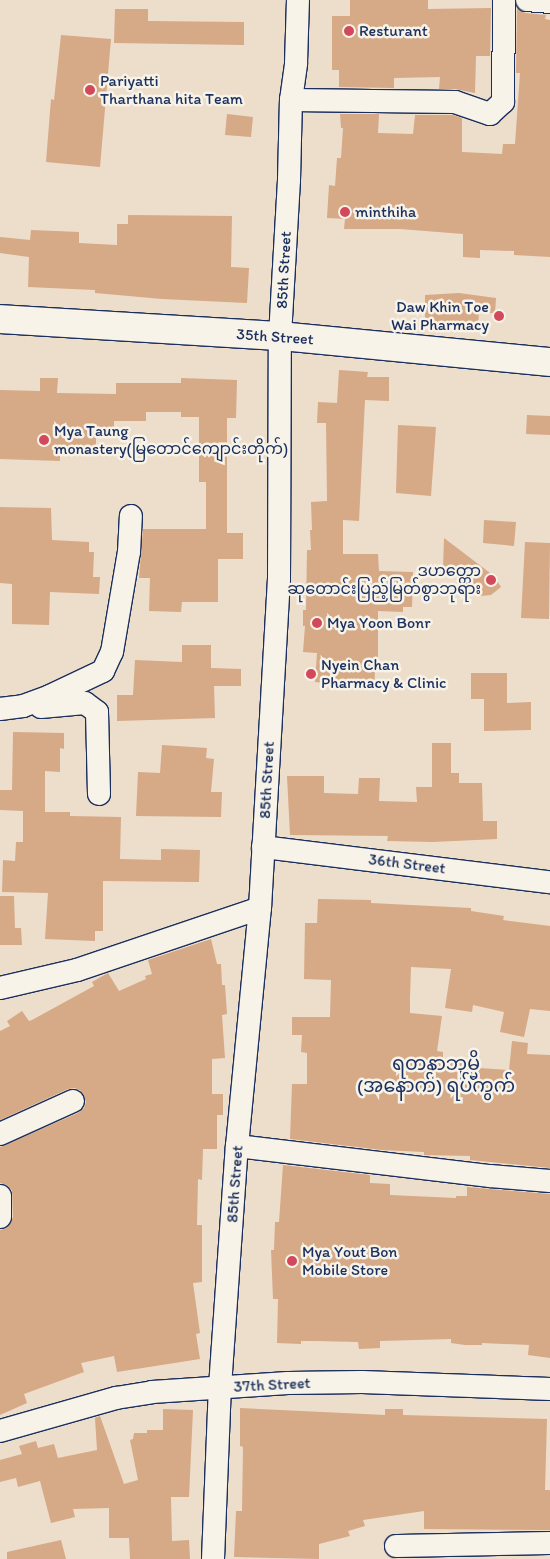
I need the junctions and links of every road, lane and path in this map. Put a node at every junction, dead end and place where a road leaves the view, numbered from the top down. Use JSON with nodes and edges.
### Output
{"nodes":[{"id":1,"x":298,"y":0,"type":"edge"},
{"id":2,"x":504,"y":0,"type":"edge"},
{"id":3,"x":527,"y":0,"type":"edge"},
{"id":4,"x":550,"y":2,"type":"edge"},
{"id":5,"x":291,"y":100,"type":"junction"},
{"id":6,"x":0,"y":319,"type":"edge"},
{"id":7,"x":280,"y":336,"type":"junction"},
{"id":8,"x":550,"y":362,"type":"edge"},
{"id":9,"x":131,"y":516,"type":"dead end"},
{"id":10,"x":0,"y":710,"type":"edge"},
{"id":11,"x":99,"y":794,"type":"dead end"},
{"id":12,"x":263,"y":847,"type":"junction"},
{"id":13,"x":550,"y":882,"type":"edge"},
{"id":14,"x":260,"y":908,"type":"junction"},
{"id":15,"x":0,"y":988,"type":"edge"},
{"id":16,"x":73,"y":1101,"type":"dead end"},
{"id":17,"x":0,"y":1134,"type":"edge"},
{"id":18,"x":237,"y":1146,"type":"junction"},
{"id":19,"x":550,"y":1181,"type":"edge"},
{"id":20,"x":0,"y":1196,"type":"edge"},
{"id":21,"x":0,"y":1217,"type":"edge"},
{"id":22,"x":220,"y":1387,"type":"junction"},
{"id":23,"x":550,"y":1389,"type":"edge"},
{"id":24,"x":0,"y":1431,"type":"edge"},
{"id":25,"x":550,"y":1543,"type":"edge"},
{"id":26,"x":396,"y":1546,"type":"dead end"},
{"id":27,"x":213,"y":1559,"type":"edge"}],
"edges":[{"from":1,"to":5,"type":"street","name":"85th Street"},
{"from":2,"to":5,"type":"street"},
{"from":3,"to":4,"type":"street"},
{"from":5,"to":7,"type":"street","name":"85th Street"},
{"from":6,"to":7,"type":"main road","name":"35th Street"},
{"from":7,"to":8,"type":"main road","name":"35th Street"},
{"from":7,"to":12,"type":"street","name":"85th Street"},
{"from":9,"to":10,"type":"street"},
{"from":10,"to":11,"type":"street"},
{"from":12,"to":13,"type":"street","name":"36th Street"},
{"from":12,"to":14,"type":"street","name":"85th Street"},
{"from":14,"to":15,"type":"street"},
{"from":14,"to":18,"type":"street","name":"85th Street"},
{"from":16,"to":17,"type":"street"},
{"from":18,"to":19,"type":"street"},
{"from":18,"to":22,"type":"street","name":"85th Street"},
{"from":20,"to":21,"type":"street"},
{"from":22,"to":23,"type":"street","name":"37th Street"},
{"from":22,"to":24,"type":"street","name":"37th Street"},
{"from":22,"to":27,"type":"street","name":"85th Street"},
{"from":25,"to":26,"type":"street"}]}
